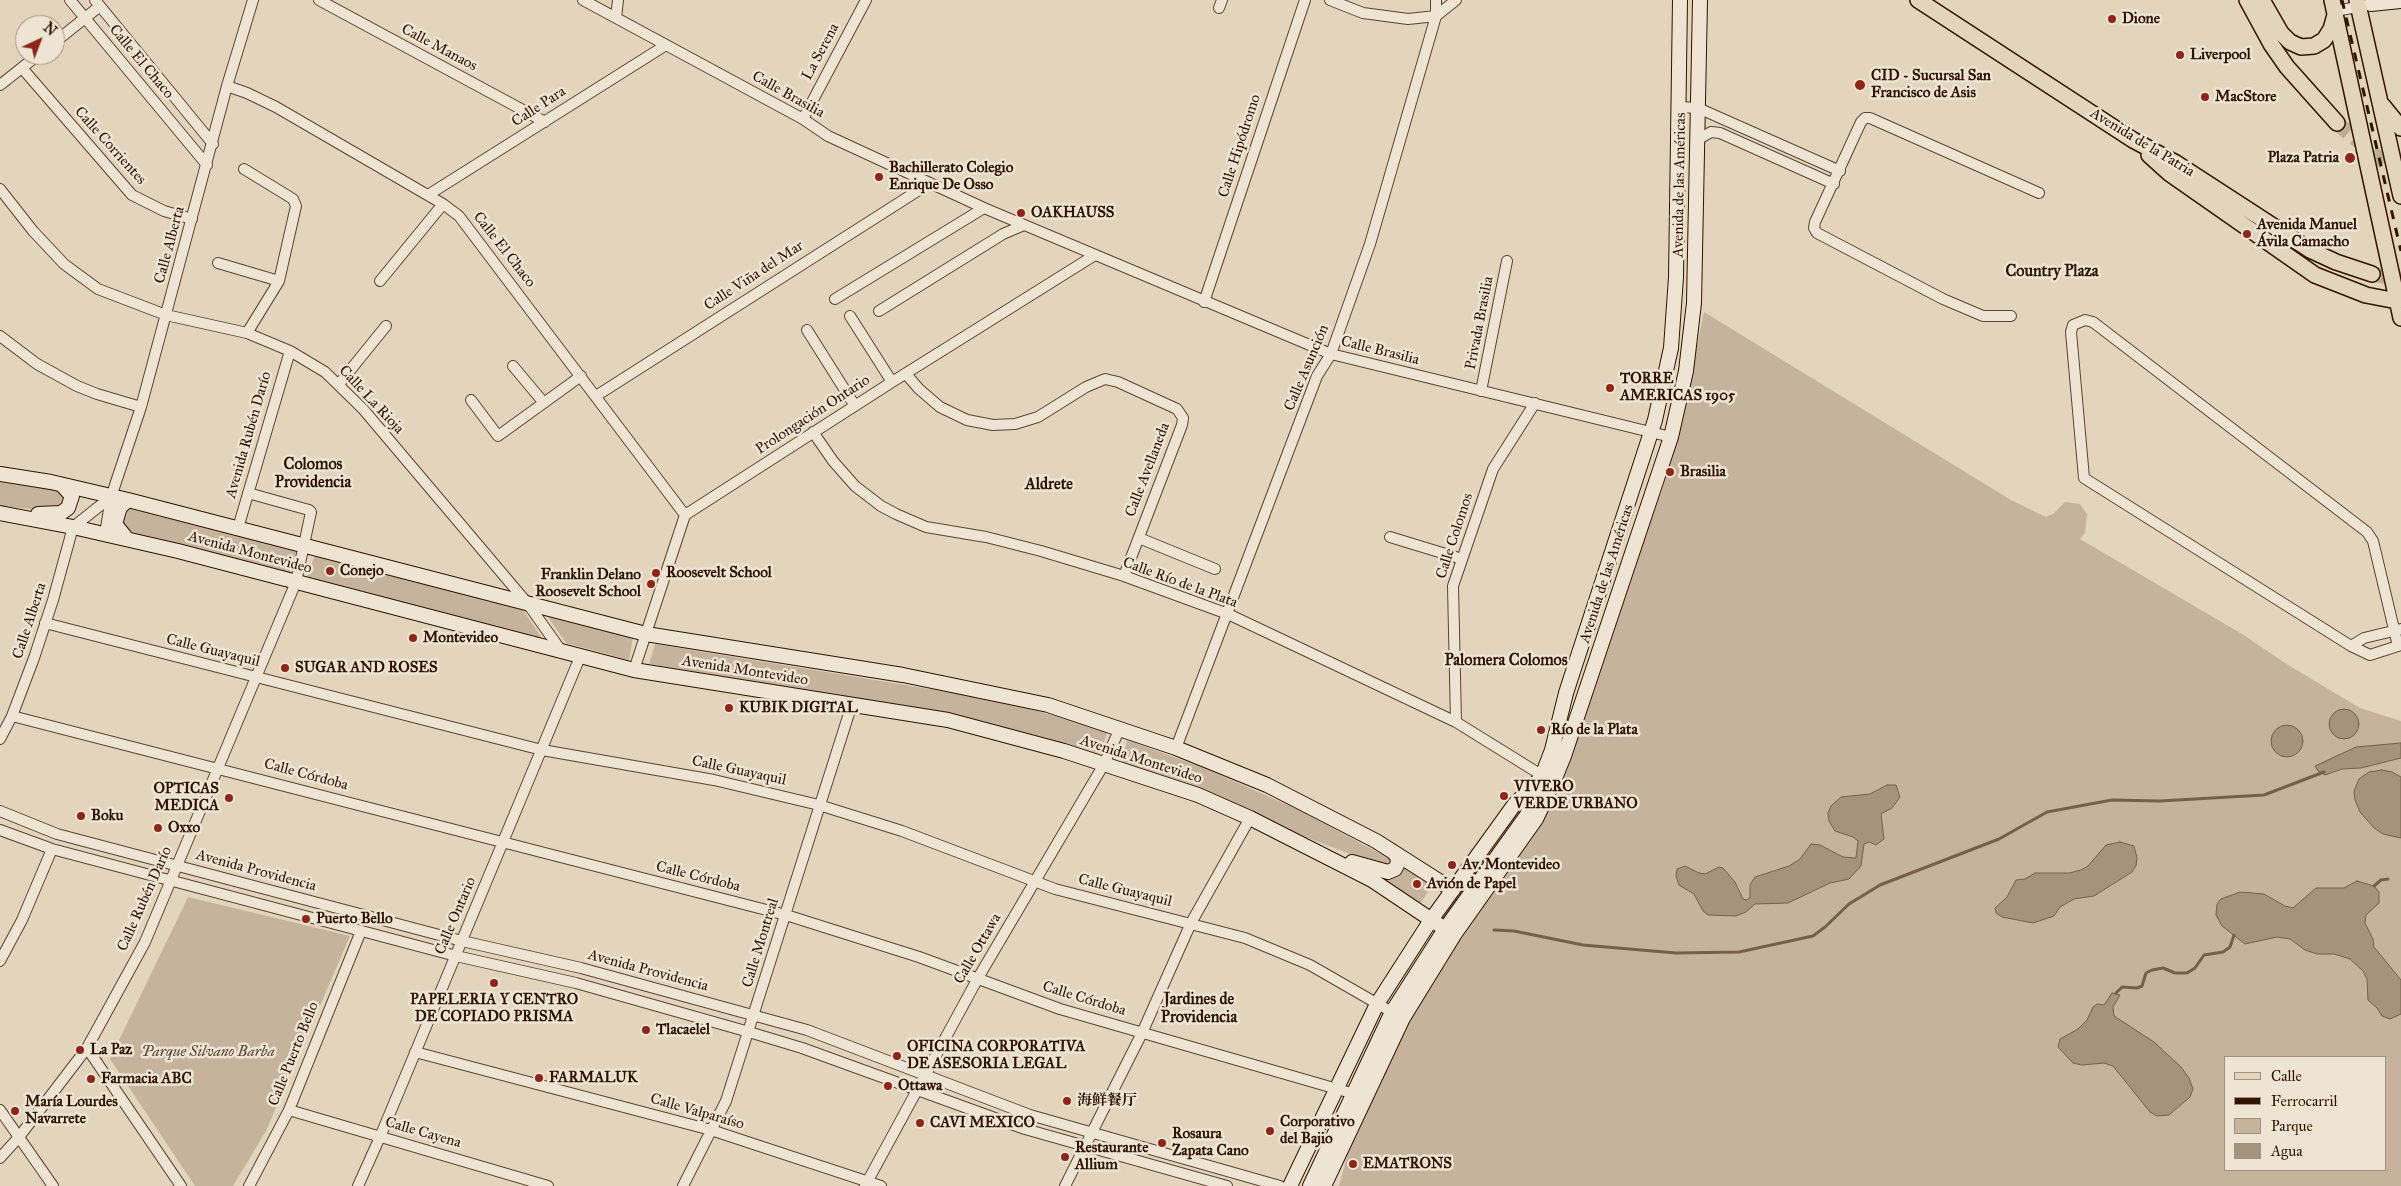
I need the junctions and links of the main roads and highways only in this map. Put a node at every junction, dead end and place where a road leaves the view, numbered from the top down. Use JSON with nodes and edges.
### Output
{"nodes":[{"id":1,"x":1918,"y":0,"type":"edge"},
{"id":2,"x":2247,"y":0,"type":"edge"},
{"id":3,"x":2262,"y":0,"type":"edge"},
{"id":4,"x":2362,"y":3,"type":"edge"},
{"id":5,"x":2334,"y":5,"type":"edge"},
{"id":6,"x":2380,"y":98,"type":"junction"},
{"id":7,"x":2337,"y":123,"type":"tunnel mouth"},
{"id":8,"x":2401,"y":128,"type":"edge"},
{"id":9,"x":2133,"y":140,"type":"junction"},
{"id":10,"x":2401,"y":151,"type":"edge"},
{"id":11,"x":2394,"y":165,"type":"junction"},
{"id":12,"x":2401,"y":196,"type":"edge"},
{"id":13,"x":2372,"y":274,"type":"tunnel mouth"},
{"id":14,"x":2397,"y":301,"type":"junction"},
{"id":15,"x":2401,"y":318,"type":"edge"}],
"edges":[{"from":1,"to":9,"type":"main road","name":"Avenida de la Patria"},
{"from":2,"to":7,"type":"main road"},
{"from":3,"to":5,"type":"main road"},
{"from":4,"to":6,"type":"main road"},
{"from":5,"to":14,"type":"main road"},
{"from":6,"to":8,"type":"main road"},
{"from":6,"to":11,"type":"main road"},
{"from":9,"to":13,"type":"main road","name":"Avenida de la Patria"},
{"from":9,"to":14,"type":"main road"},
{"from":10,"to":11,"type":"main road"},
{"from":11,"to":12,"type":"main road"},
{"from":14,"to":15,"type":"main road"}]}
